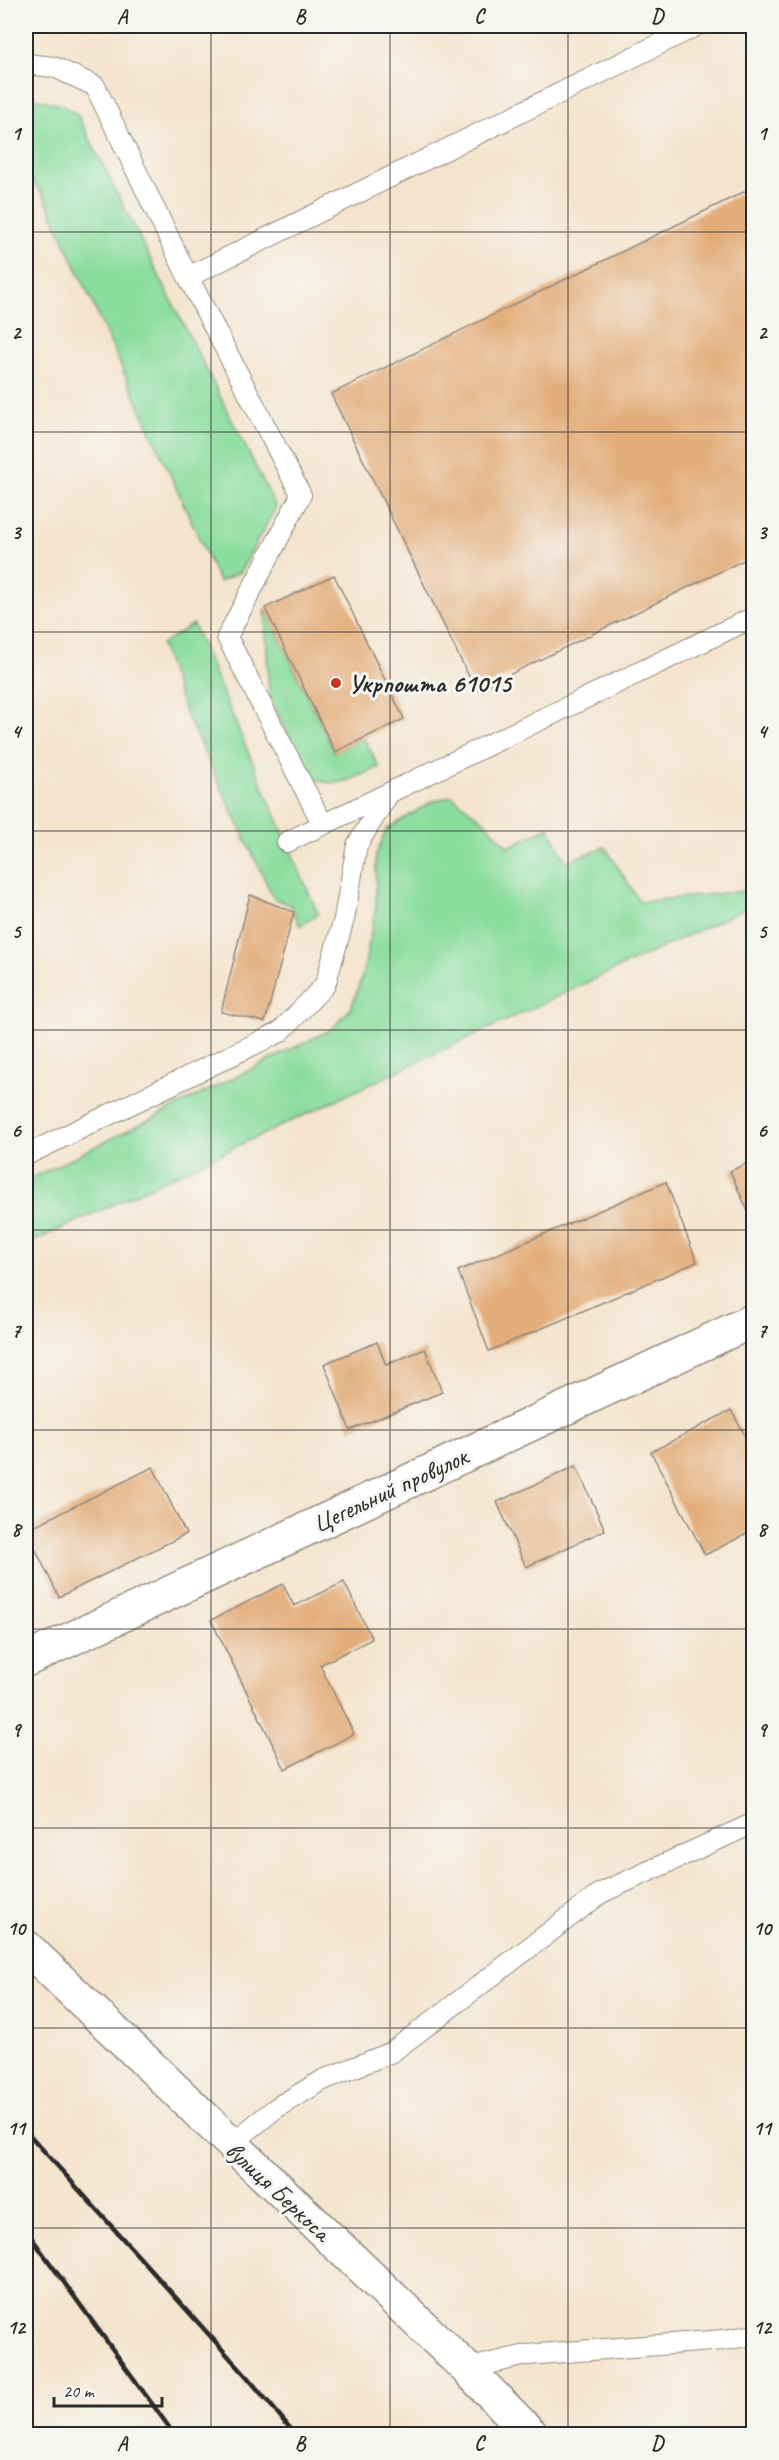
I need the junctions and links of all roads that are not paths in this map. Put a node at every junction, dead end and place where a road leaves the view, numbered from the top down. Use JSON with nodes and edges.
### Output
{"nodes":[{"id":1,"x":696,"y":26,"type":"edge"},
{"id":2,"x":26,"y":64,"type":"edge"},
{"id":3,"x":188,"y":277,"type":"junction"},
{"id":4,"x":753,"y":618,"type":"edge"},
{"id":5,"x":390,"y":793,"type":"junction"},
{"id":6,"x":323,"y":825,"type":"junction"},
{"id":7,"x":287,"y":842,"type":"dead end"},
{"id":8,"x":26,"y":1155,"type":"edge"},
{"id":9,"x":753,"y":1320,"type":"edge"},
{"id":10,"x":28,"y":1653,"type":"edge"},
{"id":11,"x":753,"y":1824,"type":"edge"},
{"id":12,"x":26,"y":1947,"type":"edge"},
{"id":13,"x":230,"y":2145,"type":"junction"},
{"id":14,"x":753,"y":2335,"type":"edge"},
{"id":15,"x":467,"y":2369,"type":"junction"},
{"id":16,"x":531,"y":2434,"type":"edge"}],
"edges":[{"from":1,"to":3,"type":"lane"},
{"from":2,"to":3,"type":"lane"},
{"from":3,"to":6,"type":"lane"},
{"from":4,"to":5,"type":"lane"},
{"from":5,"to":6,"type":"lane"},
{"from":5,"to":8,"type":"lane"},
{"from":6,"to":7,"type":"lane"},
{"from":9,"to":10,"type":"street","name":"Цегельний провулок"},
{"from":11,"to":13,"type":"lane"},
{"from":12,"to":13,"type":"street","name":"вулиця Беркоса"},
{"from":13,"to":15,"type":"street","name":"вулиця Беркоса"},
{"from":14,"to":15,"type":"lane"},
{"from":15,"to":16,"type":"street","name":"вулиця Беркоса"}]}
